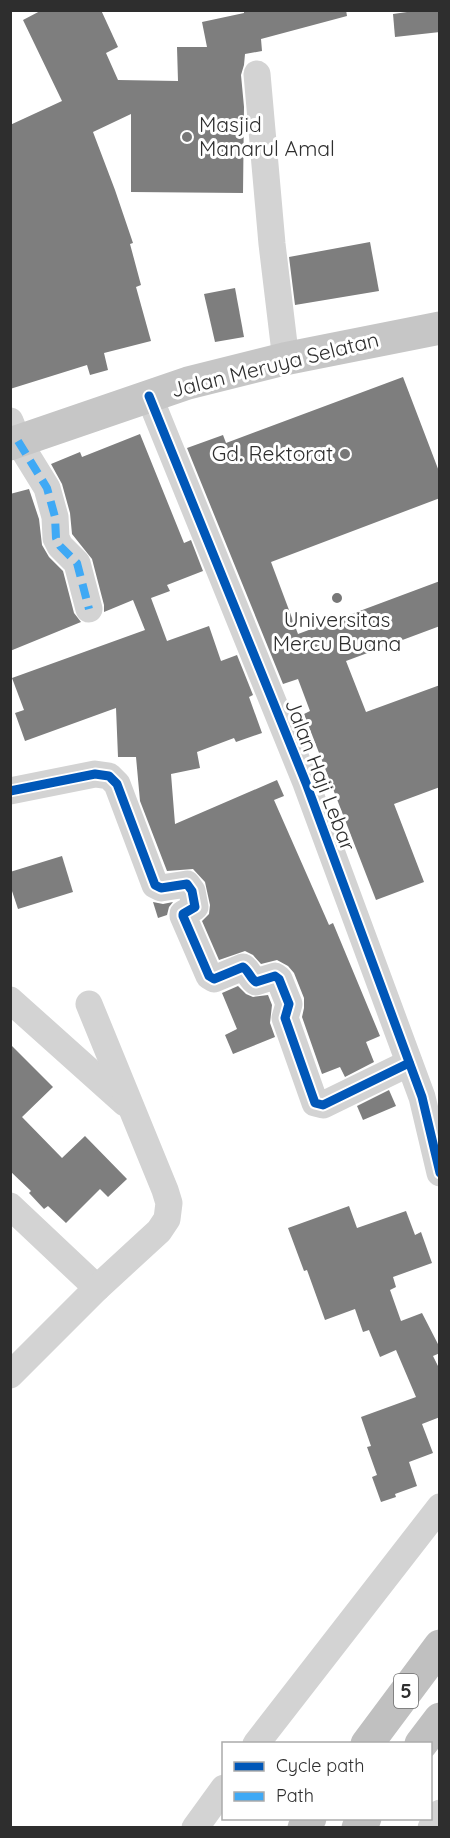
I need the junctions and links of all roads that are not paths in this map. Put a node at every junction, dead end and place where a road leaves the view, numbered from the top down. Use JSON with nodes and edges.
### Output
{"nodes":[{"id":1,"x":257,"y":74,"type":"dead end"},
{"id":2,"x":440,"y":328,"type":"edge"},
{"id":3,"x":284,"y":359,"type":"junction"},
{"id":4,"x":149,"y":396,"type":"junction"},
{"id":5,"x":13,"y":435,"type":"edge"},
{"id":6,"x":89,"y":609,"type":"dead end"},
{"id":7,"x":10,"y":791,"type":"edge"},
{"id":8,"x":10,"y":1000,"type":"edge"},
{"id":9,"x":89,"y":1004,"type":"dead end"},
{"id":10,"x":409,"y":1063,"type":"junction"},
{"id":11,"x":130,"y":1108,"type":"junction"},
{"id":12,"x":440,"y":1173,"type":"edge"},
{"id":13,"x":10,"y":1206,"type":"edge"},
{"id":14,"x":96,"y":1288,"type":"junction"},
{"id":15,"x":10,"y":1375,"type":"edge"},
{"id":16,"x":440,"y":1507,"type":"edge"},
{"id":17,"x":440,"y":1646,"type":"edge"},
{"id":18,"x":440,"y":1719,"type":"edge"},
{"id":19,"x":257,"y":1742,"type":"edge"},
{"id":20,"x":368,"y":1742,"type":"edge"},
{"id":21,"x":422,"y":1742,"type":"edge"},
{"id":22,"x":222,"y":1791,"type":"edge"},
{"id":23,"x":440,"y":1813,"type":"edge"},
{"id":24,"x":195,"y":1827,"type":"edge"},
{"id":25,"x":431,"y":1827,"type":"edge"}],
"edges":[{"from":1,"to":3,"type":"street"},
{"from":2,"to":3,"type":"main road","name":"Jalan Meruya Selatan"},
{"from":3,"to":4,"type":"main road","name":"Jalan Meruya Selatan"},
{"from":4,"to":5,"type":"main road","name":"Jalan Meruya Selatan"},
{"from":4,"to":10,"type":"street","name":"Jalan Haji Lebar"},
{"from":5,"to":6,"type":"street"},
{"from":7,"to":10,"type":"street"},
{"from":8,"to":11,"type":"street"},
{"from":9,"to":11,"type":"street"},
{"from":10,"to":12,"type":"street","name":"Jalan Haji Lebar"},
{"from":11,"to":14,"type":"street"},
{"from":13,"to":14,"type":"street"},
{"from":14,"to":15,"type":"street"},
{"from":16,"to":19,"type":"street"},
{"from":17,"to":20,"type":"highway","number":"5"},
{"from":18,"to":21,"type":"highway","number":"5"},
{"from":22,"to":24,"type":"street"},
{"from":23,"to":25,"type":"street"}]}
